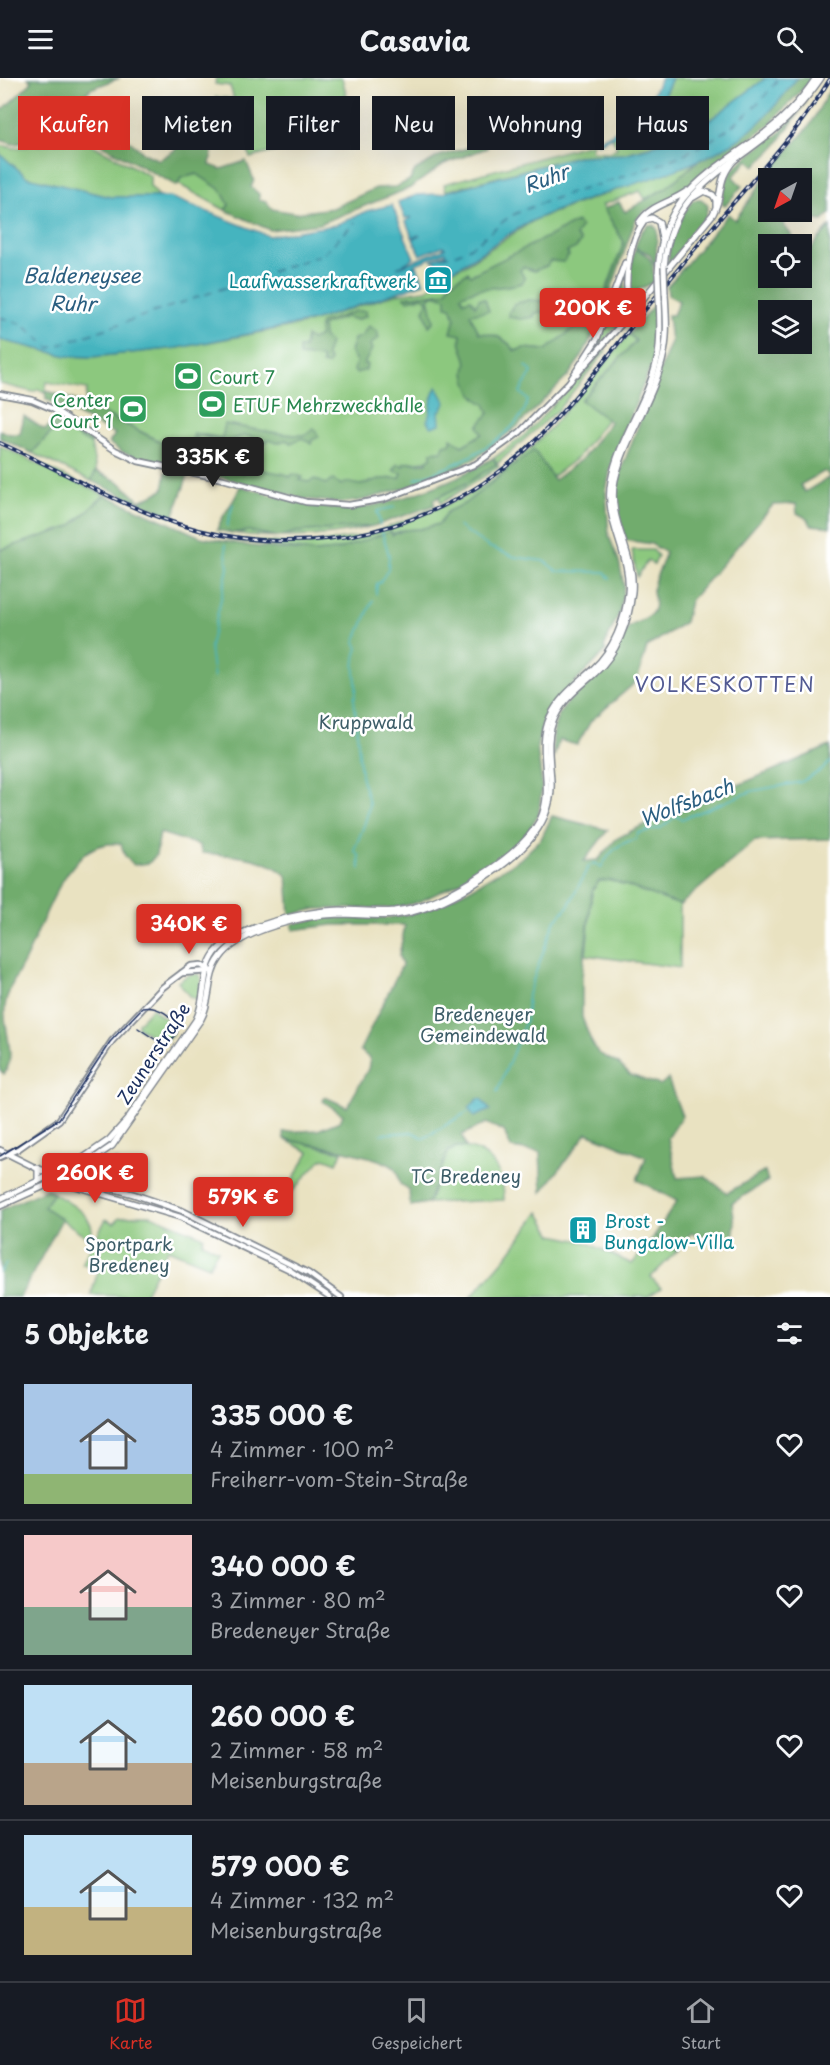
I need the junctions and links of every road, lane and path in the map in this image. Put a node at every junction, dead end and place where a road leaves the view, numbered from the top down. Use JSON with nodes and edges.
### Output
{"nodes":[{"id":1,"x":816,"y":78,"type":"edge"},
{"id":2,"x":821,"y":78,"type":"edge"},
{"id":3,"x":735,"y":159,"type":"junction"},
{"id":4,"x":693,"y":186,"type":"junction"},
{"id":5,"x":688,"y":201,"type":"junction"},
{"id":6,"x":716,"y":208,"type":"junction"},
{"id":7,"x":662,"y":239,"type":"junction"},
{"id":8,"x":632,"y":312,"type":"junction"},
{"id":9,"x":570,"y":381,"type":"junction"},
{"id":10,"x":0,"y":394,"type":"edge"},
{"id":11,"x":208,"y":970,"type":"junction"},
{"id":12,"x":106,"y":1147,"type":"junction"},
{"id":13,"x":0,"y":1150,"type":"edge"},
{"id":14,"x":7,"y":1154,"type":"junction"},
{"id":15,"x":0,"y":1157,"type":"edge"},
{"id":16,"x":97,"y":1158,"type":"junction"},
{"id":17,"x":38,"y":1168,"type":"junction"},
{"id":18,"x":49,"y":1176,"type":"junction"},
{"id":19,"x":56,"y":1176,"type":"junction"},
{"id":20,"x":64,"y":1176,"type":"junction"},
{"id":21,"x":38,"y":1181,"type":"junction"},
{"id":22,"x":107,"y":1188,"type":"junction"},
{"id":23,"x":0,"y":1199,"type":"edge"},
{"id":24,"x":0,"y":1206,"type":"edge"},
{"id":25,"x":330,"y":1297,"type":"edge"},
{"id":26,"x":341,"y":1297,"type":"edge"}],
"edges":[{"from":1,"to":4,"type":"main road"},
{"from":2,"to":3,"type":"main road"},
{"from":3,"to":5,"type":"main road"},
{"from":3,"to":6,"type":"main road"},
{"from":4,"to":7,"type":"main road"},
{"from":4,"to":9,"type":"main road"},
{"from":5,"to":6,"type":"main road"},
{"from":5,"to":11,"type":"main road","bridge":true},
{"from":6,"to":8,"type":"main road"},
{"from":7,"to":8,"type":"main road"},
{"from":7,"to":11,"type":"main road","bridge":true},
{"from":8,"to":9,"type":"main road"},
{"from":9,"to":10,"type":"main road"},
{"from":11,"to":12,"type":"main road","name":"Zeunerstraße"},
{"from":11,"to":14,"type":"main road"},
{"from":12,"to":16,"type":"main road"},
{"from":12,"to":19,"type":"main road"},
{"from":13,"to":14,"type":"main road"},
{"from":14,"to":15,"type":"main road"},
{"from":14,"to":17,"type":"main road"},
{"from":16,"to":20,"type":"main road"},
{"from":16,"to":22,"type":"main road"},
{"from":17,"to":18,"type":"main road"},
{"from":17,"to":19,"type":"main road"},
{"from":17,"to":21,"type":"main road"},
{"from":18,"to":19,"type":"main road"},
{"from":18,"to":21,"type":"main road"},
{"from":19,"to":20,"type":"main road"},
{"from":19,"to":24,"type":"main road"},
{"from":19,"to":25,"type":"main road"},
{"from":20,"to":22,"type":"main road"},
{"from":21,"to":23,"type":"main road"},
{"from":22,"to":26,"type":"main road"}]}
